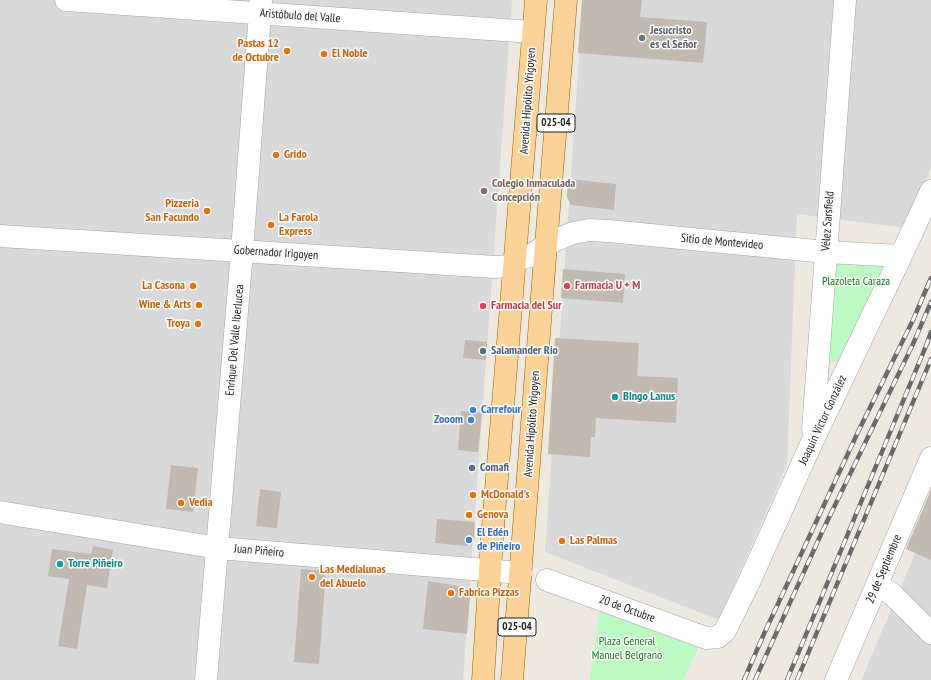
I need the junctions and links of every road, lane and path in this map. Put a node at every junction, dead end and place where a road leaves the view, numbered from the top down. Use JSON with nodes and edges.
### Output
{"nodes":[{"id":1,"x":66,"y":0,"type":"edge"},
{"id":2,"x":536,"y":0,"type":"edge"},
{"id":3,"x":566,"y":0,"type":"edge"},
{"id":4,"x":845,"y":0,"type":"edge"},
{"id":5,"x":260,"y":7,"type":"edge"},
{"id":6,"x":533,"y":32,"type":"junction"},
{"id":7,"x":931,"y":191,"type":"edge"},
{"id":8,"x":0,"y":236,"type":"edge"},
{"id":9,"x":546,"y":245,"type":"junction"},
{"id":10,"x":242,"y":251,"type":"junction"},
{"id":11,"x":826,"y":252,"type":"junction"},
{"id":12,"x":901,"y":256,"type":"junction"},
{"id":13,"x":515,"y":260,"type":"junction"},
{"id":14,"x":812,"y":442,"type":"junction"},
{"id":15,"x":931,"y":458,"type":"edge"},
{"id":16,"x":0,"y":512,"type":"edge"},
{"id":17,"x":218,"y":548,"type":"junction"},
{"id":18,"x":490,"y":570,"type":"junction"},
{"id":19,"x":521,"y":573,"type":"junction"},
{"id":20,"x":547,"y":580,"type":"dead end"},
{"id":21,"x":877,"y":585,"type":"junction"},
{"id":22,"x":931,"y":633,"type":"edge"},
{"id":23,"x":706,"y":638,"type":"joint"},
{"id":24,"x":206,"y":680,"type":"edge"},
{"id":25,"x":483,"y":680,"type":"edge"},
{"id":26,"x":512,"y":680,"type":"edge"},
{"id":27,"x":836,"y":680,"type":"edge"}],
"edges":[{"from":1,"to":5,"type":"street","name":"Aristóbulo del Valle"},
{"from":2,"to":6,"type":"main road","name":"Avenida Hipólito Yrigoyen","number":"025-04"},
{"from":3,"to":9,"type":"main road","name":"Avenida Hipólito Yrigoyen","number":"025-04"},
{"from":4,"to":11,"type":"street","name":"Vélez Sarsfield"},
{"from":5,"to":6,"type":"street","name":"Aristóbulo del Valle"},
{"from":5,"to":10,"type":"street","name":"Enrique Del Valle Iberlucea"},
{"from":6,"to":13,"type":"main road","name":"Avenida Hipólito Yrigoyen","number":"025-04"},
{"from":7,"to":12,"type":"street","name":"Joaquín Víctor González"},
{"from":8,"to":10,"type":"street","name":"Gobernador Irigoyen"},
{"from":9,"to":11,"type":"street","name":"Sitio de Montevideo"},
{"from":9,"to":13,"type":"street","name":"Gobernador Irigoyen"},
{"from":9,"to":19,"type":"main road","name":"Avenida Hipólito Yrigoyen","number":"025-04"},
{"from":10,"to":13,"type":"street","name":"Gobernador Irigoyen"},
{"from":10,"to":17,"type":"street","name":"Enrique Del Valle Iberlucea"},
{"from":11,"to":12,"type":"street","name":"Sitio de Montevideo"},
{"from":11,"to":14,"type":"street","name":"Vélez Sarsfield"},
{"from":12,"to":14,"type":"street","name":"Joaquín Víctor González"},
{"from":13,"to":18,"type":"main road","name":"Avenida Hipólito Yrigoyen","number":"025-04"},
{"from":14,"to":23,"type":"street","name":"Joaquín Víctor González"},
{"from":15,"to":21,"type":"street","name":"29 de Septiembre"},
{"from":16,"to":17,"type":"street","name":"Juan Piñeiro"},
{"from":17,"to":18,"type":"street","name":"Juan Piñeiro"},
{"from":17,"to":24,"type":"street","name":"Enrique Del Valle Iberlucea"},
{"from":18,"to":19,"type":"street","name":"Juan Piñeiro"},
{"from":18,"to":25,"type":"main road","name":"Avenida Hipólito Yrigoyen","number":"025-04"},
{"from":19,"to":26,"type":"main road","name":"Avenida Hipólito Yrigoyen","number":"025-04"},
{"from":20,"to":23,"type":"street","name":"20 de Octubre"},
{"from":21,"to":22,"type":"street"},
{"from":21,"to":27,"type":"street","name":"29 de Septiembre"}]}
